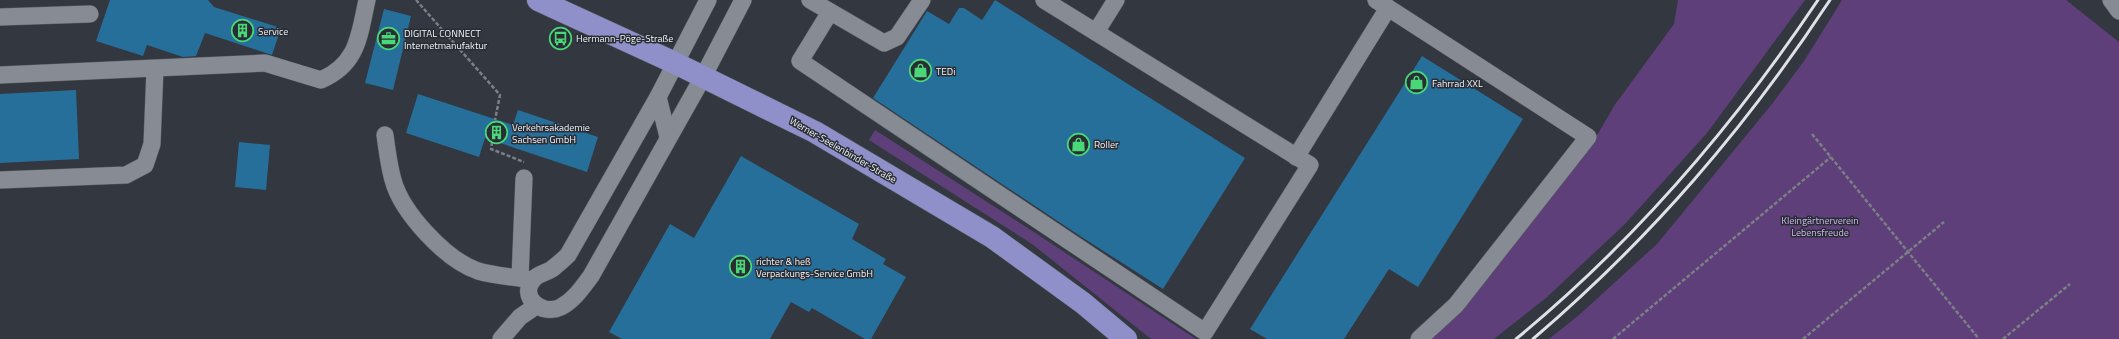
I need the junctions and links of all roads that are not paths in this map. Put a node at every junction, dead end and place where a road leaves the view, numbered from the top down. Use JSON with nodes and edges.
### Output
{"nodes":[{"id":1,"x":367,"y":0,"type":"edge"},
{"id":2,"x":538,"y":0,"type":"edge"},
{"id":3,"x":708,"y":0,"type":"edge"},
{"id":4,"x":743,"y":0,"type":"edge"},
{"id":5,"x":810,"y":0,"type":"edge"},
{"id":6,"x":922,"y":0,"type":"edge"},
{"id":7,"x":1044,"y":0,"type":"edge"},
{"id":8,"x":1116,"y":0,"type":"edge"},
{"id":9,"x":2111,"y":0,"type":"edge"},
{"id":10,"x":1382,"y":4,"type":"edge"},
{"id":11,"x":2119,"y":11,"type":"edge"},
{"id":12,"x":830,"y":12,"type":"junction"},
{"id":13,"x":90,"y":14,"type":"dead end"},
{"id":14,"x":0,"y":17,"type":"edge"},
{"id":15,"x":1096,"y":32,"type":"junction"},
{"id":16,"x":675,"y":63,"type":"junction"},
{"id":17,"x":155,"y":69,"type":"junction"},
{"id":18,"x":0,"y":75,"type":"edge"},
{"id":19,"x":703,"y":77,"type":"junction"},
{"id":20,"x":658,"y":97,"type":"junction"},
{"id":21,"x":385,"y":135,"type":"dead end"},
{"id":22,"x":668,"y":137,"type":"junction"},
{"id":23,"x":1296,"y":157,"type":"junction"},
{"id":24,"x":524,"y":178,"type":"road end"},
{"id":25,"x":0,"y":180,"type":"edge"},
{"id":26,"x":526,"y":279,"type":"junction"},
{"id":27,"x":536,"y":306,"type":"junction"},
{"id":28,"x":1210,"y":336,"type":"edge"},
{"id":29,"x":501,"y":339,"type":"edge"},
{"id":30,"x":1126,"y":339,"type":"edge"},
{"id":31,"x":1419,"y":339,"type":"edge"}],
"edges":[{"from":1,"to":17,"type":"street"},
{"from":2,"to":16,"type":"main road","name":"Werner-Seelenbinder-Straße"},
{"from":3,"to":16,"type":"street"},
{"from":4,"to":19,"type":"street"},
{"from":5,"to":12,"type":"street"},
{"from":6,"to":12,"type":"street"},
{"from":7,"to":15,"type":"street"},
{"from":8,"to":15,"type":"street"},
{"from":9,"to":11,"type":"street"},
{"from":10,"to":23,"type":"street"},
{"from":10,"to":31,"type":"street"},
{"from":12,"to":28,"type":"street"},
{"from":13,"to":14,"type":"street"},
{"from":15,"to":23,"type":"street"},
{"from":16,"to":19,"type":"main road","name":"Werner-Seelenbinder-Straße"},
{"from":16,"to":20,"type":"street"},
{"from":17,"to":18,"type":"street"},
{"from":17,"to":25,"type":"street"},
{"from":19,"to":22,"type":"street"},
{"from":19,"to":30,"type":"main road","name":"Werner-Seelenbinder-Straße"},
{"from":20,"to":22,"type":"street"},
{"from":20,"to":26,"type":"street"},
{"from":21,"to":26,"type":"street"},
{"from":22,"to":27,"type":"street"},
{"from":23,"to":28,"type":"street"},
{"from":24,"to":26,"type":"street"},
{"from":26,"to":27,"type":"street"},
{"from":27,"to":29,"type":"street"}]}
